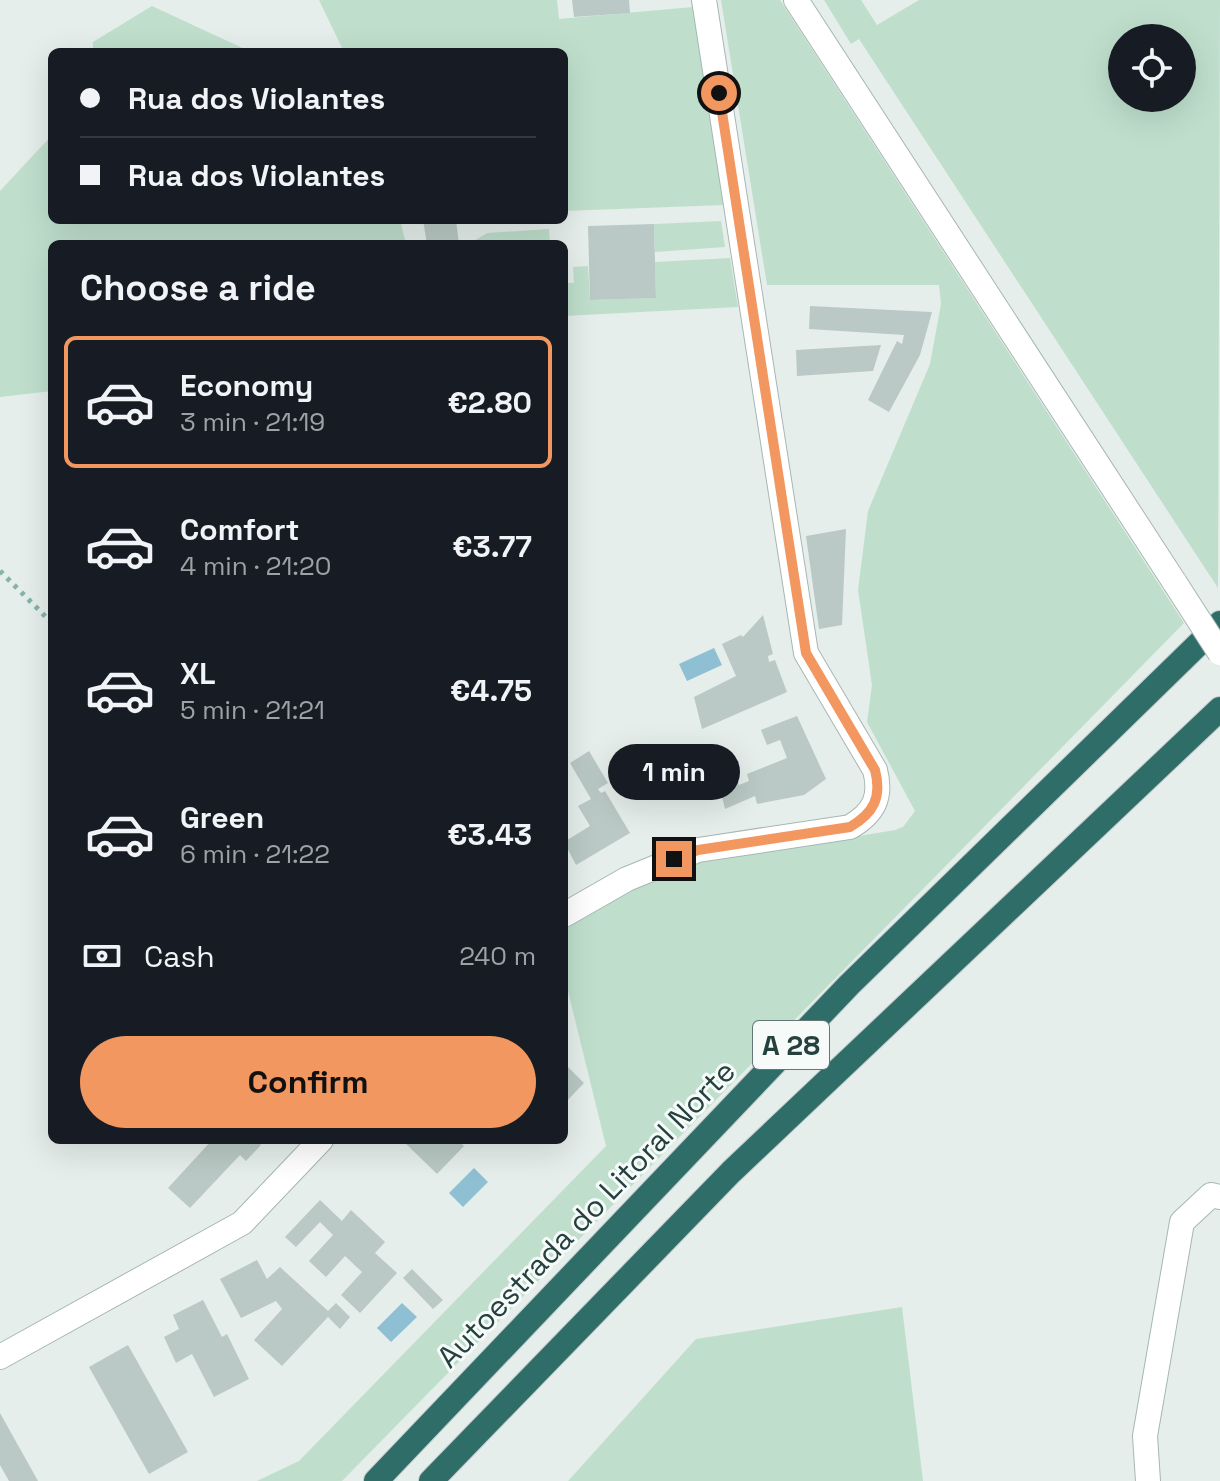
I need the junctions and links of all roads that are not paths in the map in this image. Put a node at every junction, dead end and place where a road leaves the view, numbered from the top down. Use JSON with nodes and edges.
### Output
{"nodes":[{"id":1,"x":704,"y":0,"type":"edge"},
{"id":2,"x":796,"y":0,"type":"edge"},
{"id":3,"x":1220,"y":623,"type":"edge"},
{"id":4,"x":1220,"y":653,"type":"edge"},
{"id":5,"x":1220,"y":709,"type":"edge"},
{"id":6,"x":568,"y":913,"type":"edge"},
{"id":7,"x":317,"y":1144,"type":"edge"},
{"id":8,"x":1220,"y":1197,"type":"edge"},
{"id":9,"x":0,"y":1357,"type":"edge"},
{"id":10,"x":376,"y":1481,"type":"edge"},
{"id":11,"x":431,"y":1481,"type":"edge"},
{"id":12,"x":1148,"y":1481,"type":"edge"}],
"edges":[{"from":1,"to":6,"type":"street"},
{"from":2,"to":4,"type":"street","bridge":true},
{"from":3,"to":10,"type":"highway","name":"Autoestrada do Litoral Norte","number":"A 28"},
{"from":5,"to":11,"type":"highway","number":"A 28"},
{"from":7,"to":9,"type":"street"},
{"from":8,"to":12,"type":"street"}]}
